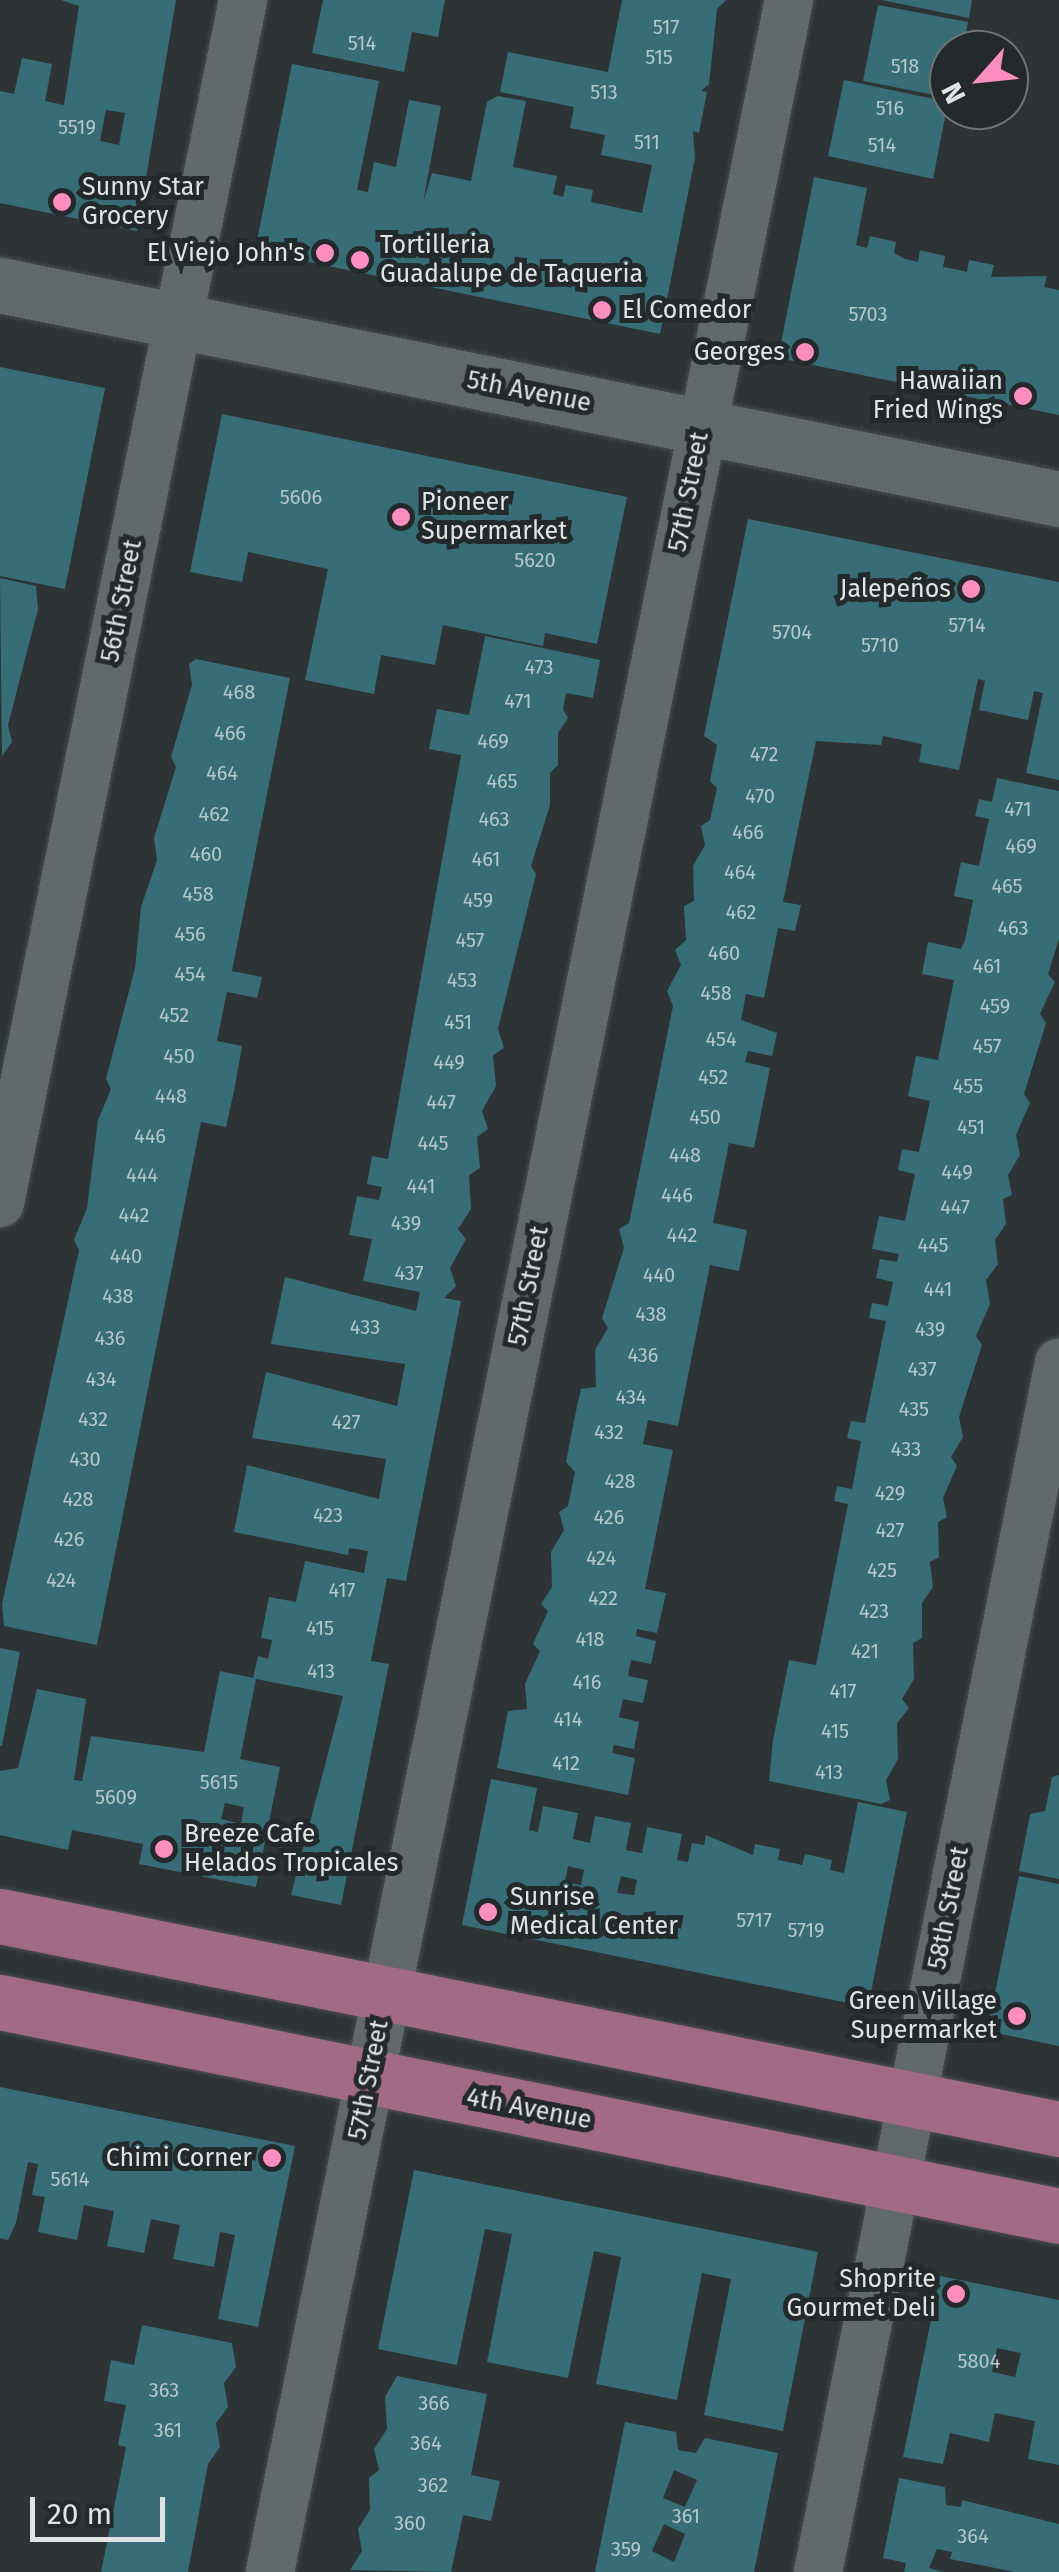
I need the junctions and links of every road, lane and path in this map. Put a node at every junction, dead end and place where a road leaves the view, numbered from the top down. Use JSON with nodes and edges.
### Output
{"nodes":[{"id":1,"x":243,"y":0,"type":"edge"},
{"id":2,"x":789,"y":0,"type":"edge"},
{"id":3,"x":0,"y":284,"type":"edge"},
{"id":4,"x":178,"y":321,"type":"junction"},
{"id":5,"x":702,"y":427,"type":"junction"},
{"id":6,"x":1059,"y":499,"type":"edge"},
{"id":7,"x":0,"y":1203,"type":"edge"},
{"id":8,"x":1059,"y":1363,"type":"edge"},
{"id":9,"x":0,"y":1916,"type":"edge"},
{"id":10,"x":387,"y":1994,"type":"junction"},
{"id":11,"x":0,"y":2002,"type":"edge"},
{"id":12,"x":370,"y":2077,"type":"junction"},
{"id":13,"x":912,"y":2099,"type":"junction"},
{"id":14,"x":1059,"y":2129,"type":"edge"},
{"id":15,"x":896,"y":2183,"type":"junction"},
{"id":16,"x":1059,"y":2216,"type":"edge"},
{"id":17,"x":270,"y":2572,"type":"edge"},
{"id":18,"x":818,"y":2572,"type":"edge"}],
"edges":[{"from":1,"to":4,"type":"street","name":"56th Street"},
{"from":2,"to":5,"type":"street","name":"57th Street"},
{"from":3,"to":4,"type":"street","name":"5th Avenue"},
{"from":4,"to":5,"type":"street","name":"5th Avenue"},
{"from":4,"to":7,"type":"street","name":"56th Street"},
{"from":5,"to":6,"type":"street","name":"5th Avenue"},
{"from":5,"to":10,"type":"street","name":"57th Street"},
{"from":8,"to":13,"type":"street","name":"58th Street"},
{"from":9,"to":10,"type":"main road"},
{"from":10,"to":12,"type":"street","name":"57th Street"},
{"from":10,"to":13,"type":"main road"},
{"from":11,"to":12,"type":"main road","name":"4th Avenue"},
{"from":12,"to":15,"type":"main road","name":"4th Avenue"},
{"from":12,"to":17,"type":"street","name":"57th Street"},
{"from":13,"to":14,"type":"main road"},
{"from":13,"to":15,"type":"street","name":"58th Street"},
{"from":15,"to":16,"type":"main road","name":"4th Avenue"},
{"from":15,"to":18,"type":"street","name":"58th Street"}]}
